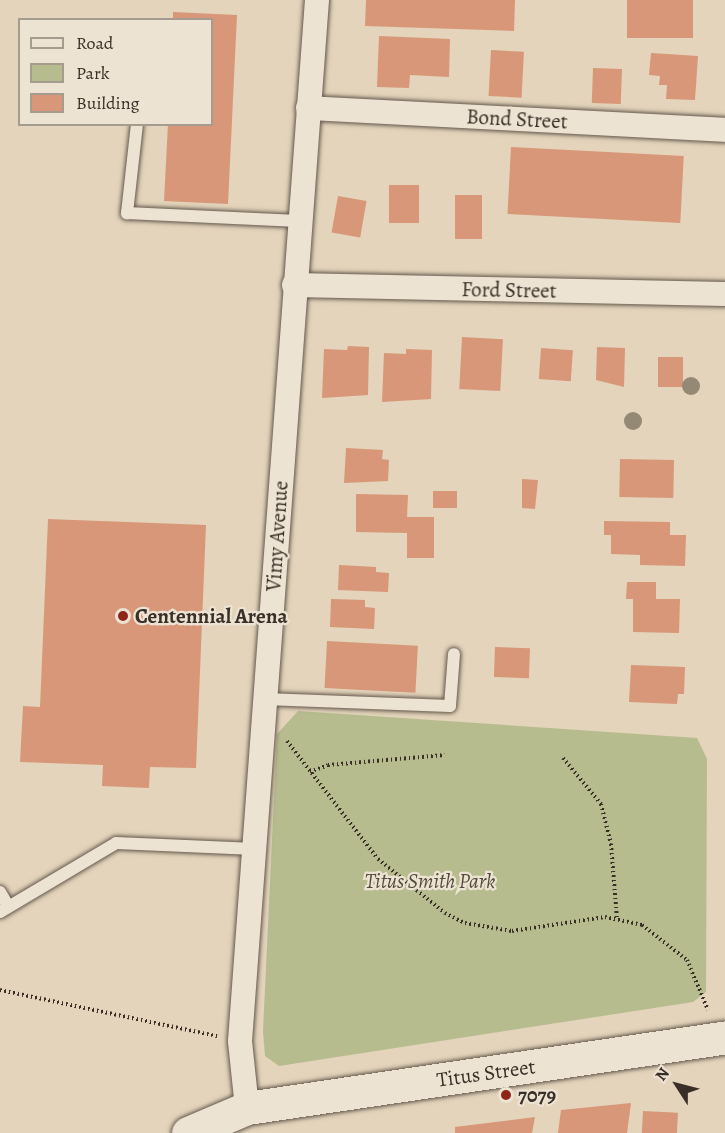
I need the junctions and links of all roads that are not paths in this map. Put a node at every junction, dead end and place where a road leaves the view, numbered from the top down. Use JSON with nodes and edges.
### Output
{"nodes":[{"id":1,"x":317,"y":0,"type":"edge"},
{"id":2,"x":308,"y":108,"type":"junction"},
{"id":3,"x":137,"y":126,"type":"edge"},
{"id":4,"x":725,"y":130,"type":"edge"},
{"id":5,"x":298,"y":221,"type":"junction"},
{"id":6,"x":294,"y":285,"type":"junction"},
{"id":7,"x":725,"y":294,"type":"edge"},
{"id":8,"x":453,"y":654,"type":"dead end"},
{"id":9,"x":265,"y":699,"type":"junction"},
{"id":10,"x":255,"y":849,"type":"junction"},
{"id":11,"x":0,"y":892,"type":"edge"},
{"id":12,"x":4,"y":909,"type":"edge"},
{"id":13,"x":723,"y":1038,"type":"edge"},
{"id":14,"x":247,"y":1108,"type":"junction"},
{"id":15,"x":188,"y":1133,"type":"edge"}],
"edges":[{"from":1,"to":2,"type":"street","name":"Vimy Avenue"},
{"from":2,"to":4,"type":"street","name":"Bond Street"},
{"from":2,"to":5,"type":"street","name":"Vimy Avenue"},
{"from":3,"to":5,"type":"lane"},
{"from":5,"to":6,"type":"street","name":"Vimy Avenue"},
{"from":6,"to":7,"type":"street","name":"Ford Street"},
{"from":6,"to":9,"type":"street","name":"Vimy Avenue"},
{"from":8,"to":9,"type":"lane"},
{"from":9,"to":10,"type":"street","name":"Vimy Avenue"},
{"from":10,"to":12,"type":"lane"},
{"from":10,"to":14,"type":"street","name":"Vimy Avenue"},
{"from":11,"to":12,"type":"lane"},
{"from":13,"to":14,"type":"main road","name":"Titus Street"},
{"from":14,"to":15,"type":"main road","name":"Titus Street"}]}
